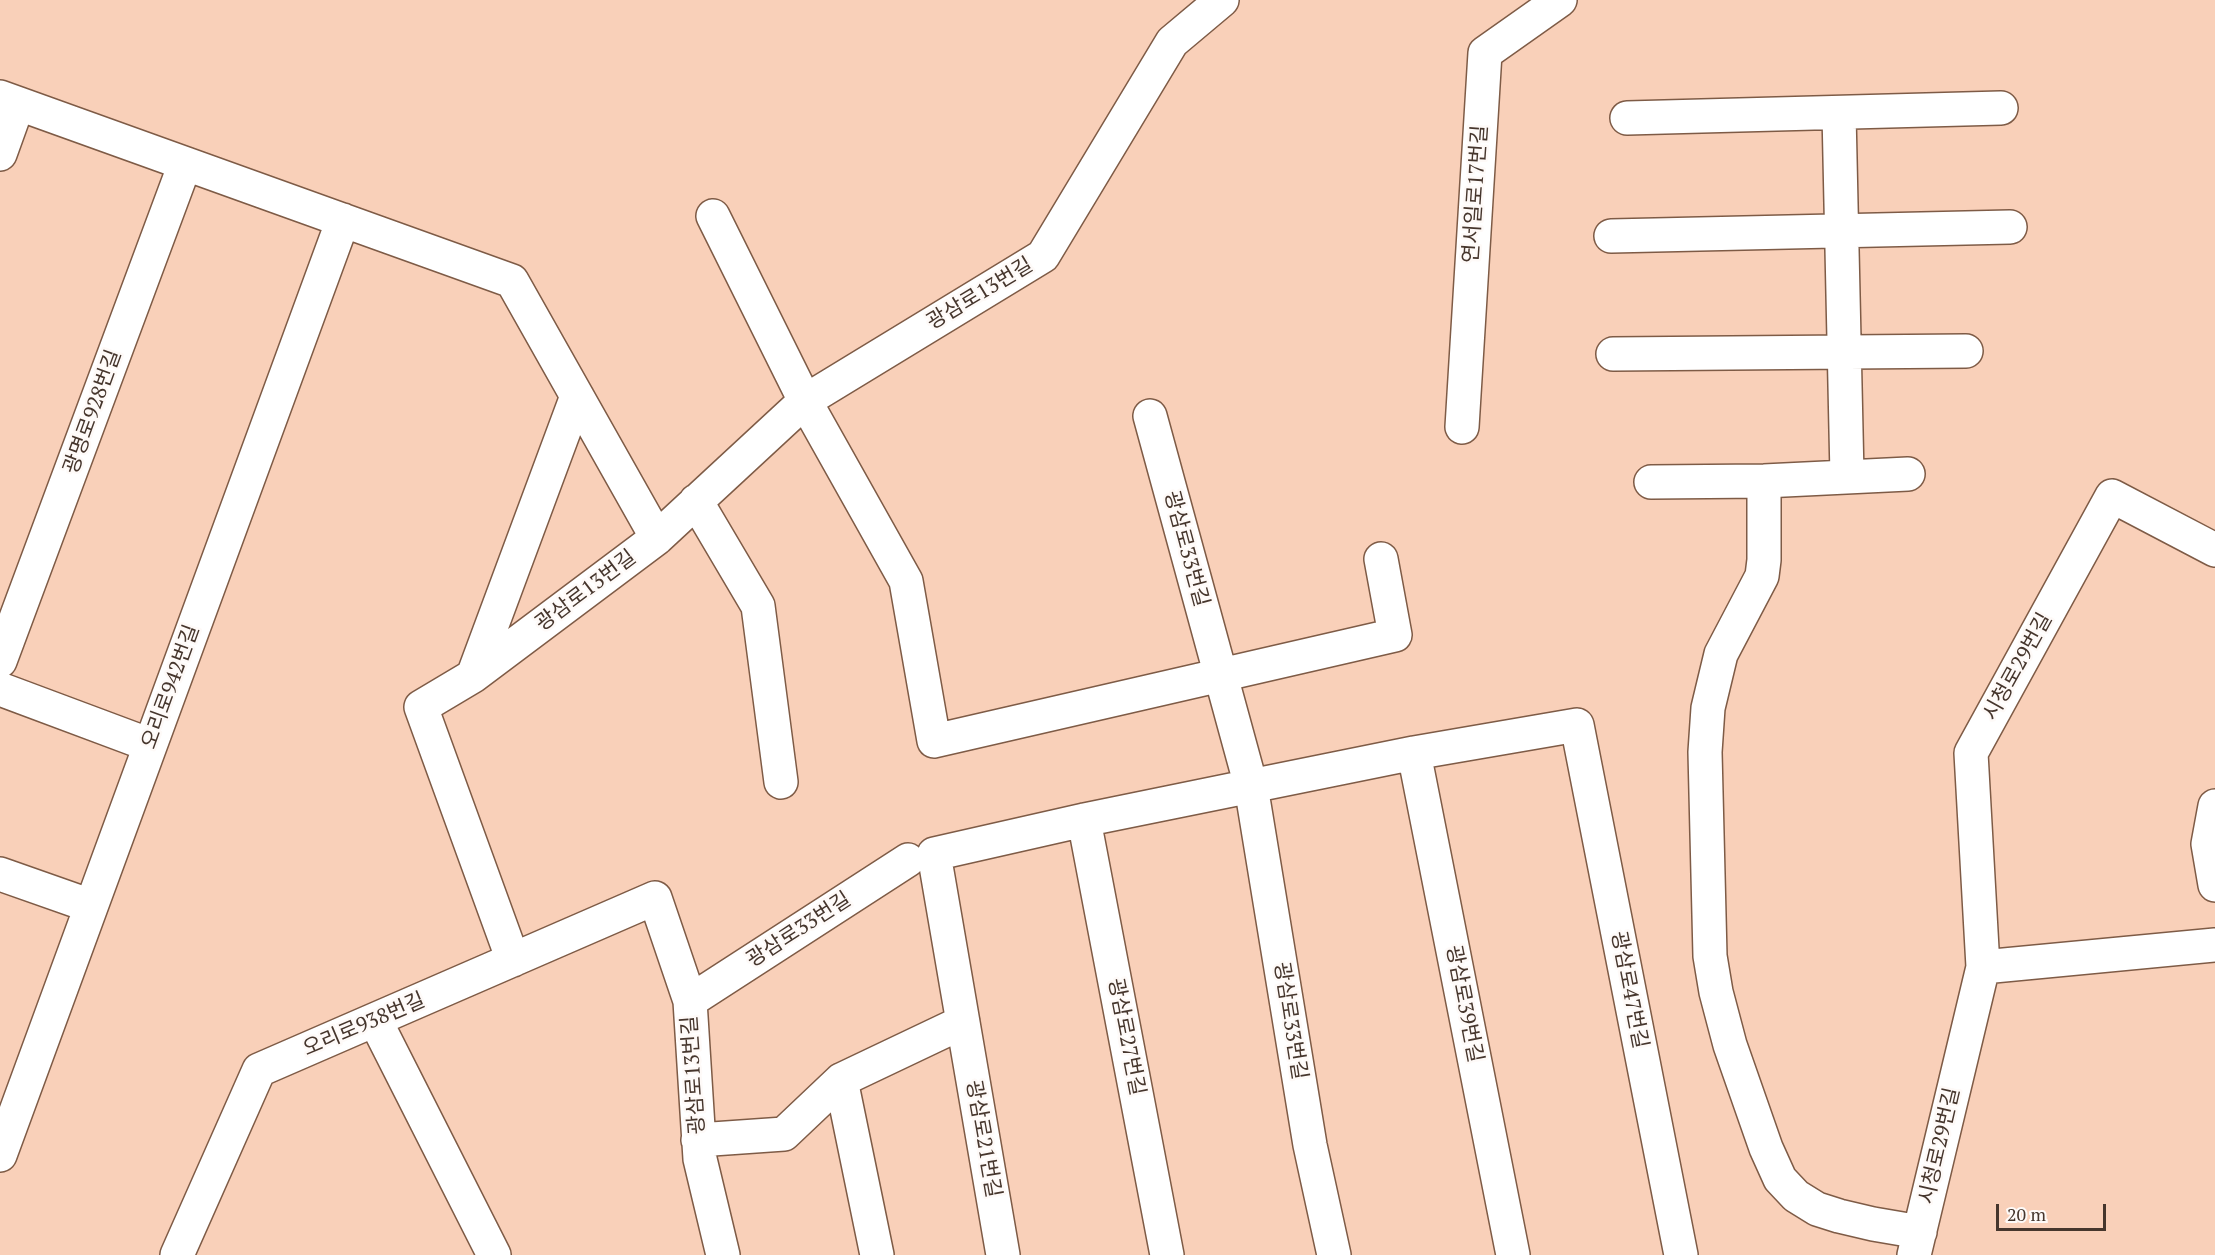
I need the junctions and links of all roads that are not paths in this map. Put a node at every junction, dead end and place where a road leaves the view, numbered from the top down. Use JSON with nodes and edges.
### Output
{"nodes":[{"id":1,"x":1222,"y":0,"type":"edge"},
{"id":2,"x":1560,"y":0,"type":"edge"},
{"id":3,"x":9,"y":100,"type":"edge"},
{"id":4,"x":2001,"y":108,"type":"dead end"},
{"id":5,"x":1839,"y":113,"type":"junction"},
{"id":6,"x":1627,"y":118,"type":"dead end"},
{"id":7,"x":0,"y":154,"type":"edge"},
{"id":8,"x":185,"y":164,"type":"junction"},
{"id":9,"x":713,"y":216,"type":"dead end"},
{"id":10,"x":343,"y":220,"type":"junction"},
{"id":11,"x":2010,"y":227,"type":"dead end"},
{"id":12,"x":1842,"y":231,"type":"junction"},
{"id":13,"x":1611,"y":236,"type":"dead end"},
{"id":14,"x":1966,"y":351,"type":"dead end"},
{"id":15,"x":1845,"y":352,"type":"junction"},
{"id":16,"x":1613,"y":354,"type":"dead end"},
{"id":17,"x":577,"y":396,"type":"junction"},
{"id":18,"x":805,"y":400,"type":"junction"},
{"id":19,"x":1150,"y":416,"type":"dead end"},
{"id":20,"x":1462,"y":427,"type":"dead end"},
{"id":21,"x":1908,"y":474,"type":"dead end"},
{"id":22,"x":1847,"y":476,"type":"junction"},
{"id":23,"x":1764,"y":481,"type":"junction"},
{"id":24,"x":1652,"y":482,"type":"dead end"},
{"id":25,"x":696,"y":501,"type":"junction"},
{"id":26,"x":657,"y":537,"type":"junction"},
{"id":27,"x":2215,"y":550,"type":"edge"},
{"id":28,"x":1382,"y":559,"type":"dead end"},
{"id":29,"x":0,"y":661,"type":"edge"},
{"id":30,"x":1221,"y":675,"type":"junction"},
{"id":31,"x":473,"y":676,"type":"junction"},
{"id":32,"x":0,"y":690,"type":"edge"},
{"id":33,"x":1577,"y":725,"type":"joint"},
{"id":34,"x":150,"y":745,"type":"junction"},
{"id":35,"x":1414,"y":753,"type":"junction"},
{"id":36,"x":780,"y":782,"type":"dead end"},
{"id":37,"x":1251,"y":786,"type":"junction"},
{"id":38,"x":2215,"y":806,"type":"edge"},
{"id":39,"x":1084,"y":820,"type":"junction"},
{"id":40,"x":921,"y":857,"type":"junction"},
{"id":41,"x":0,"y":874,"type":"edge"},
{"id":42,"x":2215,"y":885,"type":"edge"},
{"id":43,"x":655,"y":898,"type":"joint"},
{"id":44,"x":91,"y":906,"type":"junction"},
{"id":45,"x":2215,"y":945,"type":"edge"},
{"id":46,"x":513,"y":960,"type":"junction"},
{"id":47,"x":1983,"y":967,"type":"junction"},
{"id":48,"x":690,"y":1001,"type":"junction"},
{"id":49,"x":375,"y":1020,"type":"junction"},
{"id":50,"x":963,"y":1022,"type":"junction"},
{"id":51,"x":841,"y":1080,"type":"junction"},
{"id":52,"x":698,"y":1140,"type":"junction"},
{"id":53,"x":0,"y":1155,"type":"edge"},
{"id":54,"x":1917,"y":1243,"type":"edge"},
{"id":55,"x":183,"y":1251,"type":"edge"},
{"id":56,"x":494,"y":1255,"type":"edge"},
{"id":57,"x":723,"y":1255,"type":"edge"},
{"id":58,"x":877,"y":1255,"type":"edge"},
{"id":59,"x":1003,"y":1255,"type":"edge"},
{"id":60,"x":1167,"y":1255,"type":"edge"},
{"id":61,"x":1334,"y":1255,"type":"edge"},
{"id":62,"x":1513,"y":1255,"type":"edge"},
{"id":63,"x":1681,"y":1255,"type":"edge"}],
"edges":[{"from":1,"to":18,"type":"street","name":"광삼로13번길"},
{"from":2,"to":20,"type":"street","name":"연서일로17번길"},
{"from":3,"to":7,"type":"street"},
{"from":3,"to":8,"type":"street"},
{"from":4,"to":5,"type":"street"},
{"from":5,"to":6,"type":"street"},
{"from":5,"to":12,"type":"street"},
{"from":8,"to":10,"type":"street"},
{"from":8,"to":29,"type":"street","name":"광명로928번길"},
{"from":9,"to":18,"type":"street"},
{"from":10,"to":17,"type":"street"},
{"from":10,"to":34,"type":"street","name":"오리로942번길"},
{"from":11,"to":12,"type":"street"},
{"from":12,"to":13,"type":"street"},
{"from":12,"to":15,"type":"street"},
{"from":14,"to":15,"type":"street"},
{"from":15,"to":16,"type":"street"},
{"from":15,"to":22,"type":"street"},
{"from":17,"to":26,"type":"street"},
{"from":17,"to":31,"type":"street"},
{"from":18,"to":25,"type":"street","name":"광삼로13번길"},
{"from":18,"to":30,"type":"street"},
{"from":19,"to":30,"type":"street","name":"광삼로33번길"},
{"from":21,"to":22,"type":"street"},
{"from":22,"to":23,"type":"street"},
{"from":23,"to":24,"type":"street"},
{"from":23,"to":54,"type":"street"},
{"from":25,"to":26,"type":"street","name":"광삼로13번길"},
{"from":25,"to":36,"type":"street"},
{"from":26,"to":31,"type":"street","name":"광삼로13번길"},
{"from":27,"to":47,"type":"street","name":"시청로29번길"},
{"from":28,"to":30,"type":"street"},
{"from":30,"to":37,"type":"street","name":"광삼로33번길"},
{"from":31,"to":46,"type":"street","name":"광삼로13번길"},
{"from":32,"to":34,"type":"street"},
{"from":33,"to":35,"type":"street","name":"광삼로33번길"},
{"from":33,"to":63,"type":"street","name":"광삼로47번길"},
{"from":34,"to":44,"type":"street","name":"오리로942번길"},
{"from":35,"to":37,"type":"street","name":"광삼로33번길"},
{"from":35,"to":62,"type":"street","name":"광삼로39번길"},
{"from":37,"to":39,"type":"street","name":"광삼로33번길"},
{"from":37,"to":61,"type":"street","name":"광삼로33번길"},
{"from":38,"to":42,"type":"street"},
{"from":39,"to":40,"type":"street","name":"광삼로33번길"},
{"from":39,"to":60,"type":"street","name":"광삼로27번길"},
{"from":40,"to":48,"type":"street","name":"광삼로33번길"},
{"from":40,"to":50,"type":"street","name":"광삼로21번길"},
{"from":41,"to":44,"type":"street"},
{"from":43,"to":46,"type":"street","name":"오리로938번길"},
{"from":43,"to":48,"type":"street","name":"광삼로13번길"},
{"from":44,"to":53,"type":"street","name":"오리로942번길"},
{"from":45,"to":47,"type":"street"},
{"from":46,"to":49,"type":"street","name":"오리로938번길"},
{"from":47,"to":54,"type":"street","name":"시청로29번길"},
{"from":48,"to":52,"type":"street","name":"광삼로13번길"},
{"from":49,"to":55,"type":"street","name":"오리로938번길"},
{"from":49,"to":56,"type":"street"},
{"from":50,"to":51,"type":"street"},
{"from":50,"to":59,"type":"street","name":"광삼로21번길"},
{"from":51,"to":52,"type":"street"},
{"from":51,"to":58,"type":"street"},
{"from":52,"to":57,"type":"street","name":"광삼로13번길"}]}
